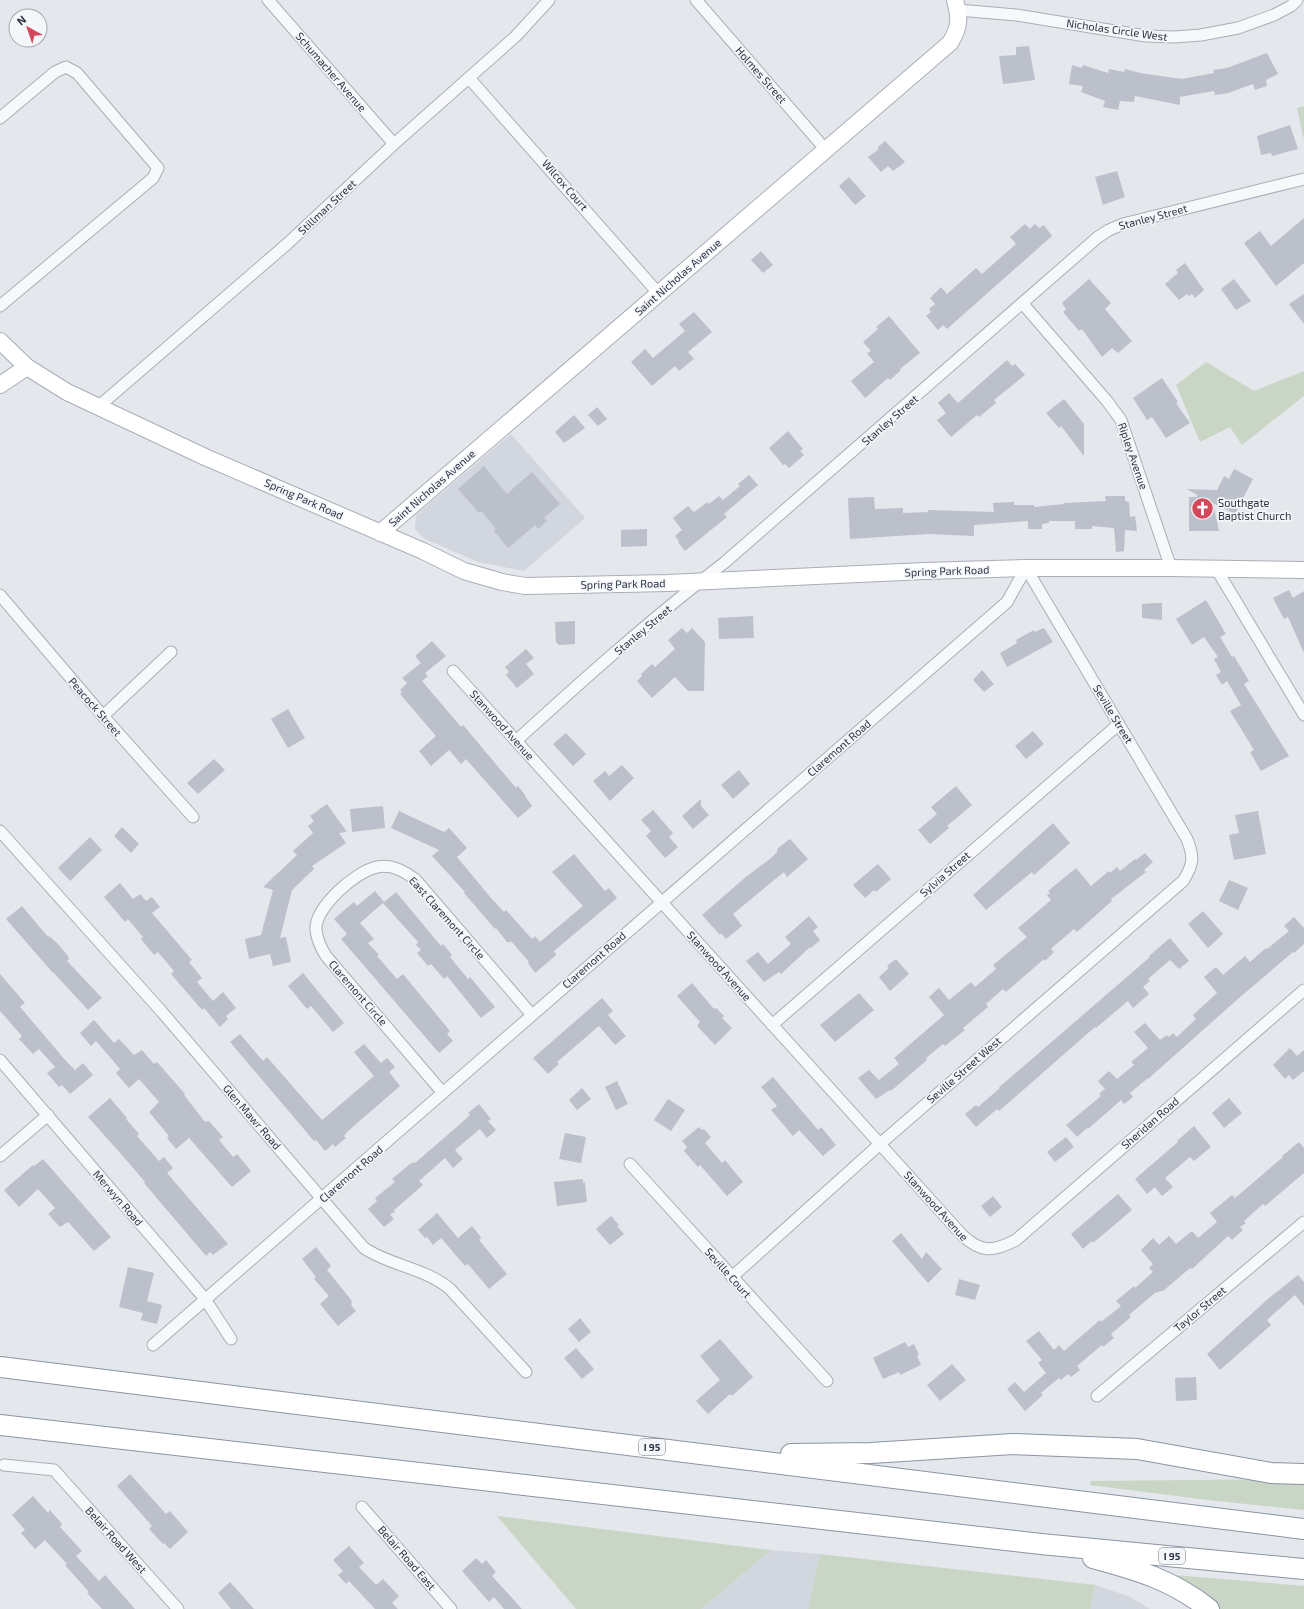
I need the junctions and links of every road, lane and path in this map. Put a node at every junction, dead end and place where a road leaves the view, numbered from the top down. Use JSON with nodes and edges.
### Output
{"nodes":[{"id":1,"x":268,"y":0,"type":"edge"},
{"id":2,"x":549,"y":0,"type":"edge"},
{"id":3,"x":696,"y":0,"type":"edge"},
{"id":4,"x":1297,"y":0,"type":"edge"},
{"id":5,"x":957,"y":5,"type":"edge"},
{"id":6,"x":469,"y":78,"type":"junction"},
{"id":7,"x":0,"y":118,"type":"edge"},
{"id":8,"x":394,"y":144,"type":"junction"},
{"id":9,"x":826,"y":150,"type":"junction"},
{"id":10,"x":1304,"y":179,"type":"edge"},
{"id":11,"x":659,"y":294,"type":"junction"},
{"id":12,"x":1023,"y":304,"type":"junction"},
{"id":13,"x":0,"y":306,"type":"edge"},
{"id":14,"x":0,"y":340,"type":"edge"},
{"id":15,"x":27,"y":367,"type":"junction"},
{"id":16,"x":0,"y":385,"type":"edge"},
{"id":17,"x":98,"y":407,"type":"junction"},
{"id":18,"x":380,"y":533,"type":"junction"},
{"id":19,"x":1026,"y":568,"type":"junction"},
{"id":20,"x":1171,"y":568,"type":"junction"},
{"id":21,"x":1217,"y":570,"type":"junction"},
{"id":22,"x":1304,"y":570,"type":"edge"},
{"id":23,"x":701,"y":581,"type":"junction"},
{"id":24,"x":0,"y":595,"type":"edge"},
{"id":25,"x":172,"y":652,"type":"dead end"},
{"id":26,"x":453,"y":671,"type":"dead end"},
{"id":27,"x":1304,"y":715,"type":"edge"},
{"id":28,"x":103,"y":716,"type":"junction"},
{"id":29,"x":1118,"y":724,"type":"junction"},
{"id":30,"x":517,"y":740,"type":"junction"},
{"id":31,"x":193,"y":816,"type":"dead end"},
{"id":32,"x":0,"y":831,"type":"edge"},
{"id":33,"x":1193,"y":862,"type":"joint"},
{"id":34,"x":346,"y":886,"type":"joint"},
{"id":35,"x":662,"y":902,"type":"junction"},
{"id":36,"x":1304,"y":990,"type":"edge"},
{"id":37,"x":532,"y":1015,"type":"junction"},
{"id":38,"x":772,"y":1025,"type":"junction"},
{"id":39,"x":0,"y":1060,"type":"edge"},
{"id":40,"x":443,"y":1093,"type":"junction"},
{"id":41,"x":48,"y":1115,"type":"junction"},
{"id":42,"x":880,"y":1144,"type":"junction"},
{"id":43,"x":0,"y":1156,"type":"edge"},
{"id":44,"x":630,"y":1164,"type":"dead end"},
{"id":45,"x":322,"y":1198,"type":"junction"},
{"id":46,"x":1304,"y":1222,"type":"edge"},
{"id":47,"x":992,"y":1249,"type":"joint"},
{"id":48,"x":732,"y":1276,"type":"junction"},
{"id":49,"x":205,"y":1299,"type":"junction"},
{"id":50,"x":231,"y":1339,"type":"dead end"},
{"id":51,"x":153,"y":1345,"type":"dead end"},
{"id":52,"x":0,"y":1367,"type":"edge"},
{"id":53,"x":526,"y":1372,"type":"dead end"},
{"id":54,"x":826,"y":1381,"type":"dead end"},
{"id":55,"x":1097,"y":1396,"type":"dead end"},
{"id":56,"x":0,"y":1425,"type":"edge"},
{"id":57,"x":718,"y":1456,"type":"junction"},
{"id":58,"x":4,"y":1465,"type":"dead end"},
{"id":59,"x":1304,"y":1474,"type":"edge"},
{"id":60,"x":362,"y":1507,"type":"dead end"},
{"id":61,"x":1304,"y":1529,"type":"edge"},
{"id":62,"x":1041,"y":1544,"type":"junction"},
{"id":63,"x":1304,"y":1569,"type":"edge"},
{"id":64,"x":178,"y":1609,"type":"edge"},
{"id":65,"x":451,"y":1609,"type":"edge"},
{"id":66,"x":1209,"y":1609,"type":"edge"}],
"edges":[{"from":1,"to":8,"type":"street","name":"Schumacher Avenue"},
{"from":2,"to":6,"type":"street","name":"Stillman Street"},
{"from":3,"to":9,"type":"street","name":"Holmes Street"},
{"from":4,"to":5,"type":"street","name":"Nicholas Circle West"},
{"from":5,"to":9,"type":"main road","name":"Saint Nicholas Avenue"},
{"from":6,"to":8,"type":"street","name":"Stillman Street"},
{"from":6,"to":11,"type":"street","name":"Wilcox Court"},
{"from":7,"to":13,"type":"street"},
{"from":8,"to":17,"type":"street","name":"Stillman Street"},
{"from":9,"to":11,"type":"main road","name":"Saint Nicholas Avenue"},
{"from":10,"to":12,"type":"street","name":"Stanley Street"},
{"from":11,"to":18,"type":"main road","name":"Saint Nicholas Avenue"},
{"from":12,"to":20,"type":"street","name":"Ripley Avenue"},
{"from":12,"to":23,"type":"street","name":"Stanley Street"},
{"from":14,"to":15,"type":"main road","name":"Spring Park Road"},
{"from":15,"to":16,"type":"main road"},
{"from":15,"to":17,"type":"main road","name":"Spring Park Road"},
{"from":17,"to":18,"type":"main road","name":"Spring Park Road"},
{"from":18,"to":23,"type":"main road","name":"Spring Park Road"},
{"from":19,"to":20,"type":"main road","name":"Spring Park Road"},
{"from":19,"to":23,"type":"main road","name":"Spring Park Road"},
{"from":19,"to":29,"type":"street","name":"Seville Street"},
{"from":19,"to":35,"type":"street","name":"Claremont Road"},
{"from":20,"to":21,"type":"main road","name":"Spring Park Road"},
{"from":21,"to":22,"type":"main road","name":"Spring Park Road"},
{"from":21,"to":27,"type":"street"},
{"from":23,"to":30,"type":"street","name":"Stanley Street"},
{"from":24,"to":28,"type":"street","name":"Peacock Street"},
{"from":25,"to":28,"type":"street"},
{"from":26,"to":30,"type":"street","name":"Stanwood Avenue"},
{"from":28,"to":31,"type":"street","name":"Peacock Street"},
{"from":29,"to":33,"type":"street","name":"Seville Street"},
{"from":29,"to":38,"type":"street","name":"Sylvia Street"},
{"from":30,"to":35,"type":"street","name":"Stanwood Avenue"},
{"from":32,"to":45,"type":"street","name":"Glen Mawr Road"},
{"from":33,"to":42,"type":"street","name":"Seville Street West"},
{"from":34,"to":37,"type":"street","name":"East Claremont Circle"},
{"from":34,"to":40,"type":"street","name":"Claremont Circle"},
{"from":35,"to":37,"type":"street","name":"Claremont Road"},
{"from":35,"to":38,"type":"street","name":"Stanwood Avenue"},
{"from":36,"to":47,"type":"street","name":"Sheridan Road"},
{"from":37,"to":40,"type":"street","name":"Claremont Road"},
{"from":38,"to":42,"type":"street","name":"Stanwood Avenue"},
{"from":39,"to":41,"type":"street","name":"Merwyn Road"},
{"from":40,"to":45,"type":"street","name":"Claremont Road"},
{"from":41,"to":43,"type":"street"},
{"from":41,"to":49,"type":"street","name":"Merwyn Road"},
{"from":42,"to":47,"type":"street","name":"Stanwood Avenue"},
{"from":42,"to":48,"type":"street","name":"Seville Street West"},
{"from":44,"to":48,"type":"street","name":"Seville Court"},
{"from":45,"to":49,"type":"street","name":"Claremont Road"},
{"from":45,"to":53,"type":"street","name":"Glen Mawr Road"},
{"from":46,"to":55,"type":"street","name":"Taylor Street"},
{"from":48,"to":54,"type":"street","name":"Seville Court"},
{"from":49,"to":50,"type":"street","name":"Merwyn Road"},
{"from":49,"to":51,"type":"street","name":"Claremont Road"},
{"from":52,"to":57,"type":"highway","number":"I 95"},
{"from":56,"to":62,"type":"highway","number":"I 95"},
{"from":57,"to":59,"type":"highway"},
{"from":57,"to":61,"type":"highway","number":"I 95"},
{"from":58,"to":64,"type":"street","name":"Belair Road West"},
{"from":60,"to":65,"type":"street","name":"Belair Road East"},
{"from":62,"to":63,"type":"highway","number":"I 95"},
{"from":62,"to":66,"type":"highway"}]}
